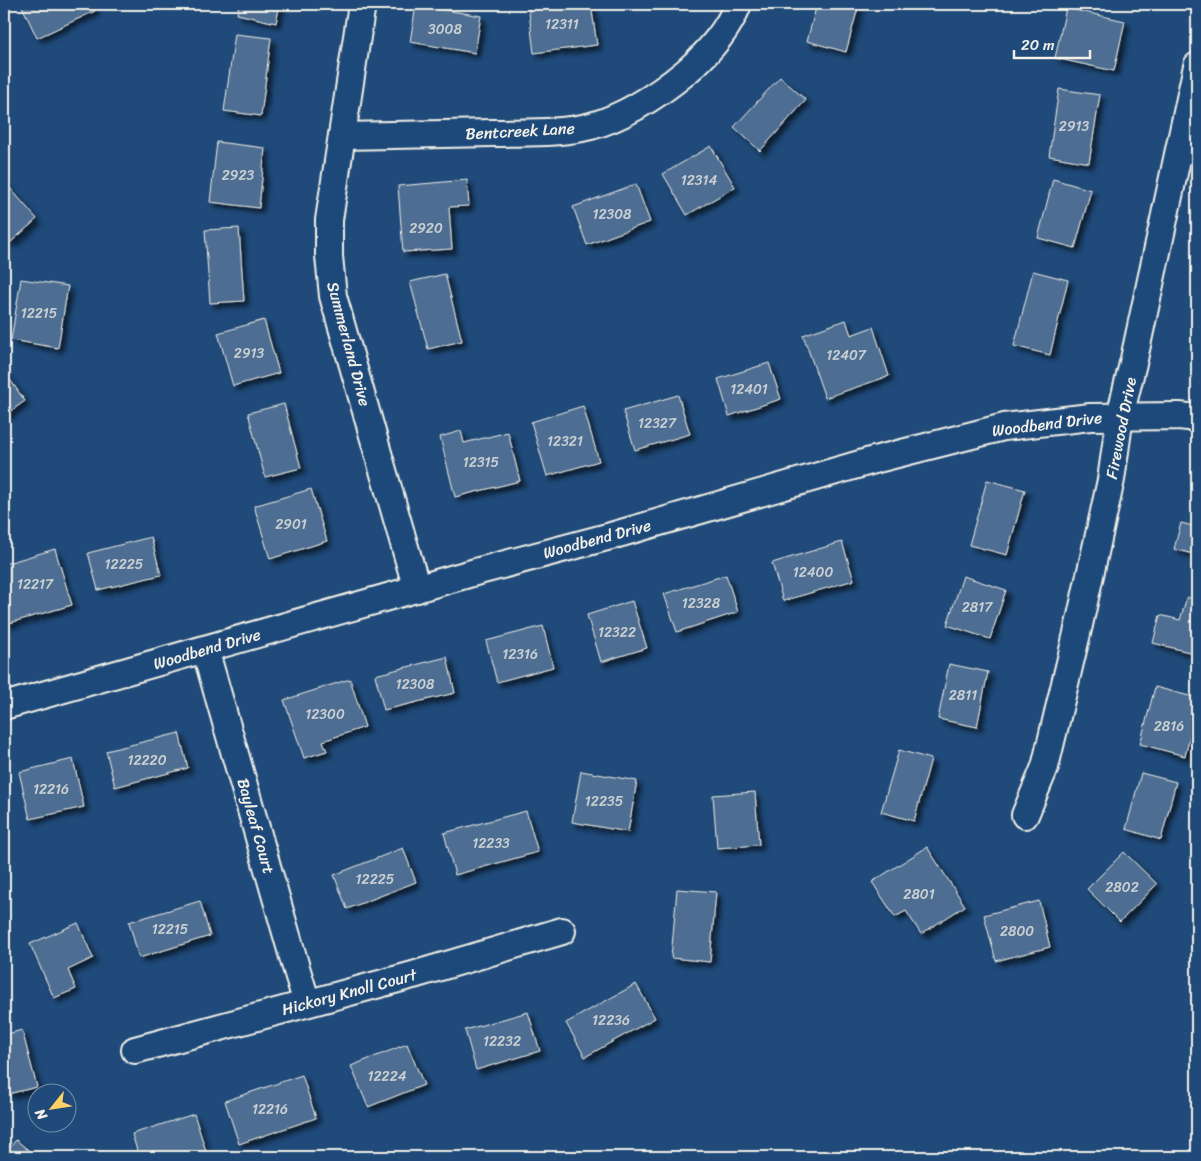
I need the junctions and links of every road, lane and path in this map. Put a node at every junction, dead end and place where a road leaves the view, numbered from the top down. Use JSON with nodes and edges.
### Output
{"nodes":[{"id":1,"x":362,"y":4,"type":"edge"},
{"id":2,"x":738,"y":4,"type":"edge"},
{"id":3,"x":1197,"y":66,"type":"edge"},
{"id":4,"x":342,"y":136,"type":"junction"},
{"id":5,"x":1120,"y":416,"type":"junction"},
{"id":6,"x":1197,"y":418,"type":"edge"},
{"id":7,"x":417,"y":589,"type":"junction"},
{"id":8,"x":205,"y":649,"type":"junction"},
{"id":9,"x":4,"y":706,"type":"edge"},
{"id":10,"x":1025,"y":815,"type":"dead end"},
{"id":11,"x":562,"y":931,"type":"dead end"},
{"id":12,"x":307,"y":1003,"type":"junction"},
{"id":13,"x":135,"y":1050,"type":"dead end"}],
"edges":[{"from":1,"to":4,"type":"street","name":"Summerland Drive"},
{"from":2,"to":4,"type":"street","name":"Bentcreek Lane"},
{"from":3,"to":5,"type":"street","name":"Firewood Drive"},
{"from":4,"to":7,"type":"street","name":"Summerland Drive"},
{"from":5,"to":6,"type":"street","name":"Woodbend Drive"},
{"from":5,"to":7,"type":"street","name":"Woodbend Drive"},
{"from":5,"to":10,"type":"street","name":"Firewood Drive"},
{"from":7,"to":8,"type":"street","name":"Woodbend Drive"},
{"from":8,"to":9,"type":"street","name":"Woodbend Drive"},
{"from":8,"to":12,"type":"street","name":"Bayleaf Court"},
{"from":11,"to":12,"type":"street","name":"Hickory Knoll Court"},
{"from":12,"to":13,"type":"street","name":"Hickory Knoll Court"}]}
